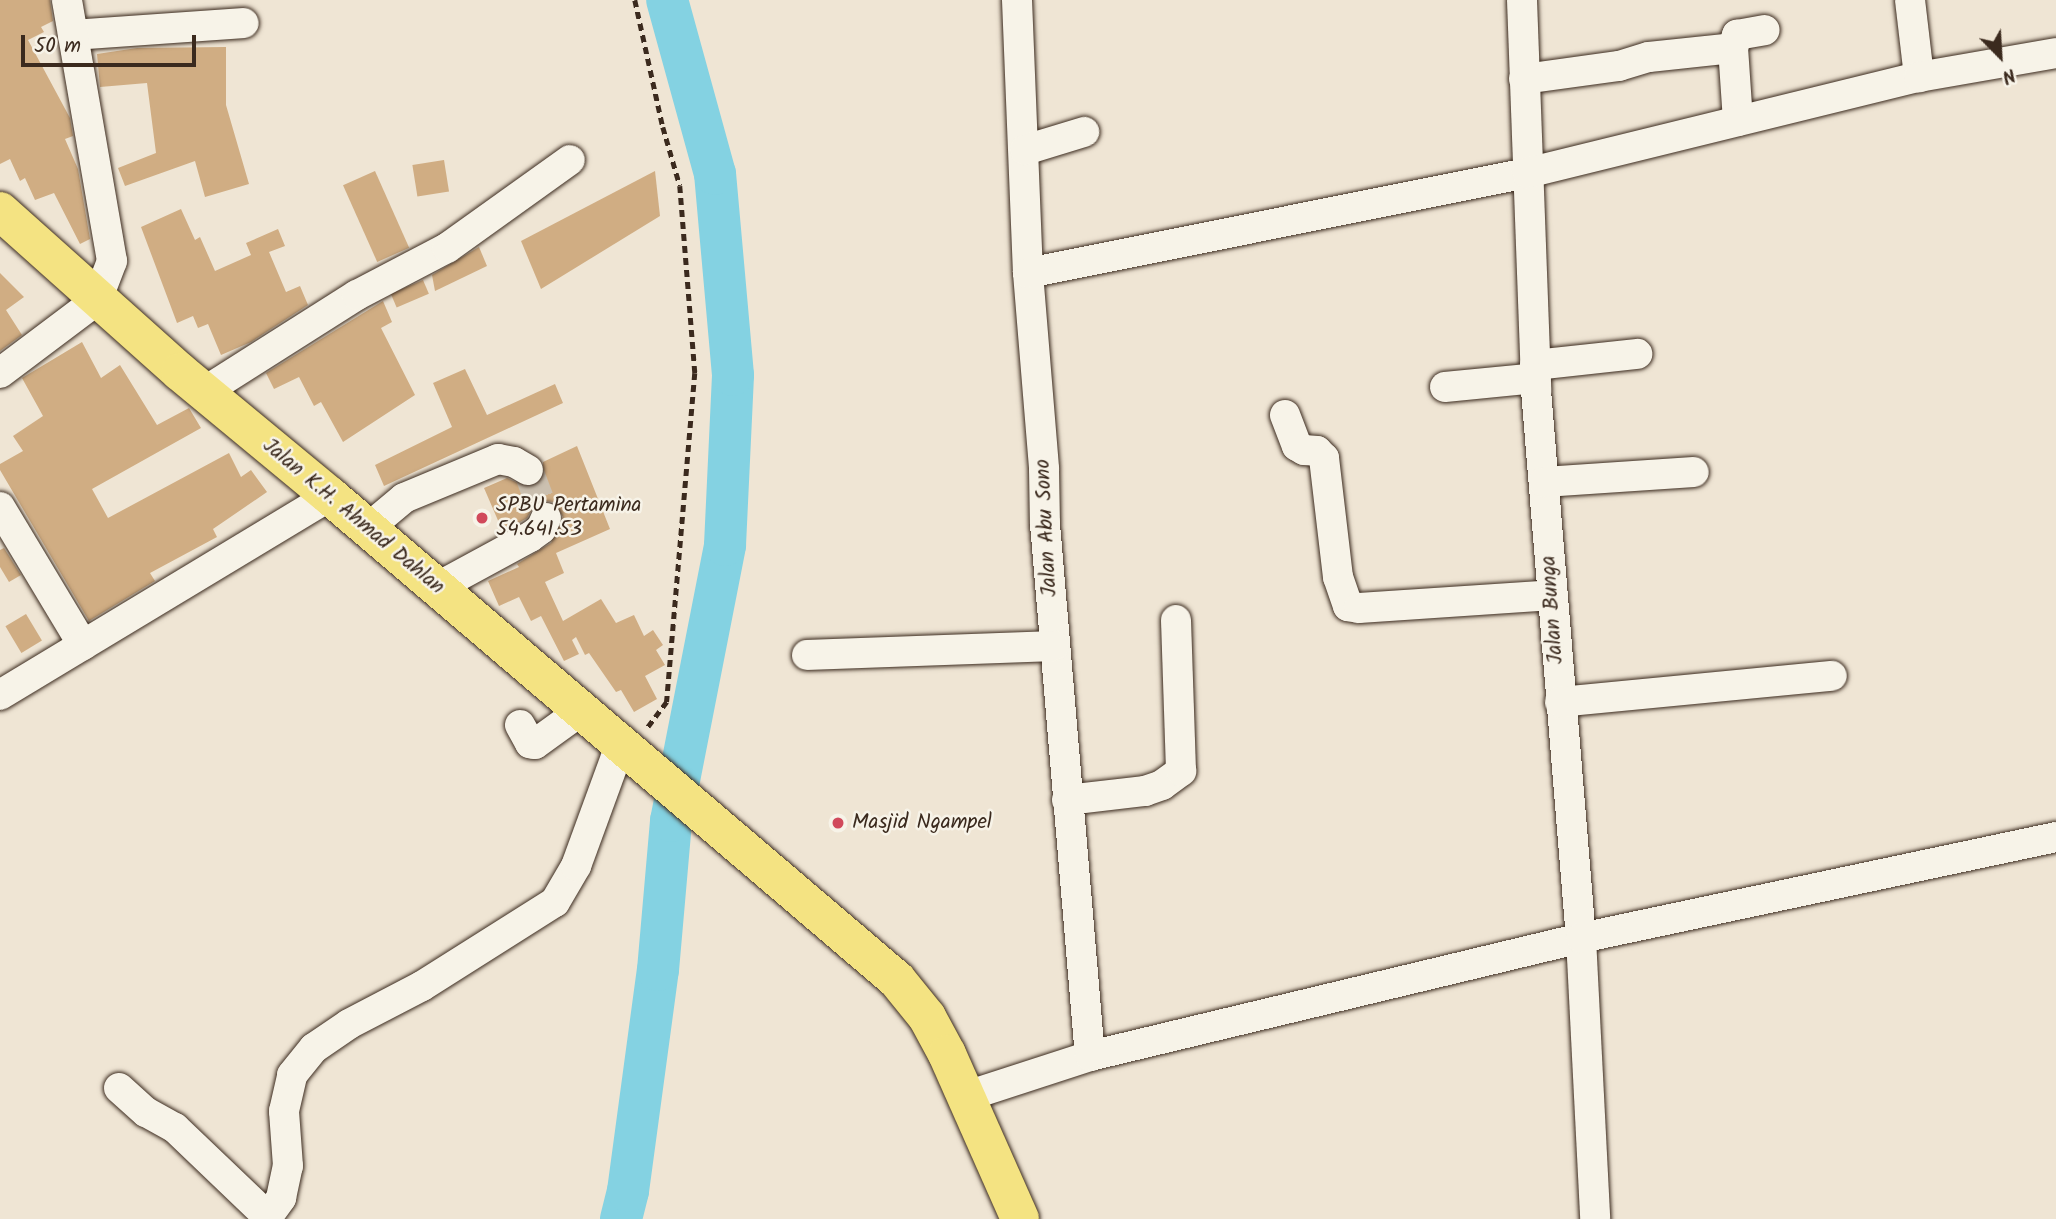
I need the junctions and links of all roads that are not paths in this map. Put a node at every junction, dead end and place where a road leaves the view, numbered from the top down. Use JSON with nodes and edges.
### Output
{"nodes":[{"id":1,"x":67,"y":0,"type":"edge"},
{"id":2,"x":1017,"y":0,"type":"edge"},
{"id":3,"x":1522,"y":0,"type":"edge"},
{"id":4,"x":1910,"y":0,"type":"edge"},
{"id":5,"x":244,"y":23,"type":"dead end"},
{"id":6,"x":1765,"y":30,"type":"dead end"},
{"id":7,"x":73,"y":34,"type":"junction"},
{"id":8,"x":1733,"y":47,"type":"junction"},
{"id":9,"x":2056,"y":53,"type":"edge"},
{"id":10,"x":1919,"y":77,"type":"junction"},
{"id":11,"x":1524,"y":79,"type":"junction"},
{"id":12,"x":1738,"y":121,"type":"junction"},
{"id":13,"x":1084,"y":132,"type":"dead end"},
{"id":14,"x":1025,"y":149,"type":"junction"},
{"id":15,"x":570,"y":160,"type":"dead end"},
{"id":16,"x":1527,"y":173,"type":"junction"},
{"id":17,"x":0,"y":211,"type":"edge"},
{"id":18,"x":1028,"y":273,"type":"junction"},
{"id":19,"x":97,"y":300,"type":"junction"},
{"id":20,"x":1637,"y":354,"type":"dead end"},
{"id":21,"x":1535,"y":371,"type":"junction"},
{"id":22,"x":0,"y":373,"type":"edge"},
{"id":23,"x":1445,"y":387,"type":"dead end"},
{"id":24,"x":204,"y":392,"type":"junction"},
{"id":25,"x":1284,"y":415,"type":"dead end"},
{"id":26,"x":528,"y":470,"type":"dead end"},
{"id":27,"x":1694,"y":472,"type":"dead end"},
{"id":28,"x":1544,"y":482,"type":"junction"},
{"id":29,"x":330,"y":496,"type":"junction"},
{"id":30,"x":0,"y":507,"type":"edge"},
{"id":31,"x":546,"y":518,"type":"dead end"},
{"id":32,"x":367,"y":529,"type":"junction"},
{"id":33,"x":436,"y":588,"type":"junction"},
{"id":34,"x":1553,"y":595,"type":"junction"},
{"id":35,"x":1176,"y":620,"type":"dead end"},
{"id":36,"x":83,"y":645,"type":"junction"},
{"id":37,"x":1054,"y":646,"type":"junction"},
{"id":38,"x":807,"y":655,"type":"dead end"},
{"id":39,"x":1832,"y":676,"type":"dead end"},
{"id":40,"x":0,"y":695,"type":"edge"},
{"id":41,"x":1560,"y":702,"type":"junction"},
{"id":42,"x":582,"y":710,"type":"junction"},
{"id":43,"x":520,"y":725,"type":"dead end"},
{"id":44,"x":629,"y":749,"type":"junction"},
{"id":45,"x":1067,"y":800,"type":"junction"},
{"id":46,"x":2056,"y":837,"type":"edge"},
{"id":47,"x":1581,"y":938,"type":"junction"},
{"id":48,"x":1090,"y":1056,"type":"junction"},
{"id":49,"x":119,"y":1088,"type":"dead end"},
{"id":50,"x":967,"y":1096,"type":"junction"},
{"id":51,"x":267,"y":1218,"type":"edge"},
{"id":52,"x":1020,"y":1219,"type":"edge"},
{"id":53,"x":1595,"y":1219,"type":"edge"}],
"edges":[{"from":1,"to":7,"type":"street"},
{"from":2,"to":14,"type":"street","name":"Jalan Abu Sono"},
{"from":3,"to":11,"type":"street","name":"Jalan Bunga"},
{"from":4,"to":10,"type":"street"},
{"from":5,"to":7,"type":"street"},
{"from":6,"to":8,"type":"street"},
{"from":7,"to":19,"type":"street"},
{"from":8,"to":11,"type":"street"},
{"from":8,"to":12,"type":"street"},
{"from":9,"to":10,"type":"street"},
{"from":10,"to":12,"type":"street"},
{"from":11,"to":16,"type":"street","name":"Jalan Bunga"},
{"from":12,"to":16,"type":"street"},
{"from":13,"to":14,"type":"street"},
{"from":14,"to":18,"type":"street","name":"Jalan Abu Sono"},
{"from":15,"to":24,"type":"street"},
{"from":16,"to":18,"type":"street"},
{"from":16,"to":21,"type":"street","name":"Jalan Bunga"},
{"from":17,"to":19,"type":"main road","name":"Jalan K.H. Ahmad Dahlan"},
{"from":18,"to":37,"type":"street","name":"Jalan Abu Sono"},
{"from":19,"to":22,"type":"street"},
{"from":19,"to":24,"type":"main road","name":"Jalan K.H. Ahmad Dahlan"},
{"from":20,"to":21,"type":"street"},
{"from":21,"to":23,"type":"street"},
{"from":21,"to":28,"type":"street","name":"Jalan Bunga"},
{"from":24,"to":29,"type":"main road","name":"Jalan K.H. Ahmad Dahlan"},
{"from":25,"to":34,"type":"street"},
{"from":26,"to":32,"type":"street"},
{"from":27,"to":28,"type":"street"},
{"from":28,"to":34,"type":"street","name":"Jalan Bunga"},
{"from":29,"to":32,"type":"main road","name":"Jalan K.H. Ahmad Dahlan"},
{"from":29,"to":36,"type":"street"},
{"from":30,"to":36,"type":"street"},
{"from":31,"to":33,"type":"street"},
{"from":32,"to":33,"type":"main road","name":"Jalan K.H. Ahmad Dahlan"},
{"from":33,"to":42,"type":"main road","name":"Jalan K.H. Ahmad Dahlan"},
{"from":34,"to":41,"type":"street","name":"Jalan Bunga"},
{"from":35,"to":45,"type":"street"},
{"from":36,"to":40,"type":"street"},
{"from":37,"to":38,"type":"street"},
{"from":37,"to":45,"type":"street","name":"Jalan Abu Sono"},
{"from":39,"to":41,"type":"street"},
{"from":41,"to":47,"type":"street","name":"Jalan Bunga"},
{"from":42,"to":43,"type":"street"},
{"from":42,"to":44,"type":"main road","name":"Jalan K.H. Ahmad Dahlan"},
{"from":44,"to":50,"type":"main road","name":"Jalan K.H. Ahmad Dahlan"},
{"from":44,"to":51,"type":"street"},
{"from":45,"to":48,"type":"street","name":"Jalan Abu Sono"},
{"from":46,"to":47,"type":"street"},
{"from":47,"to":48,"type":"street"},
{"from":47,"to":53,"type":"street","name":"Jalan Bunga"},
{"from":48,"to":50,"type":"street"},
{"from":49,"to":51,"type":"street"},
{"from":50,"to":52,"type":"main road","name":"Jalan K.H. Ahmad Dahlan"}]}
